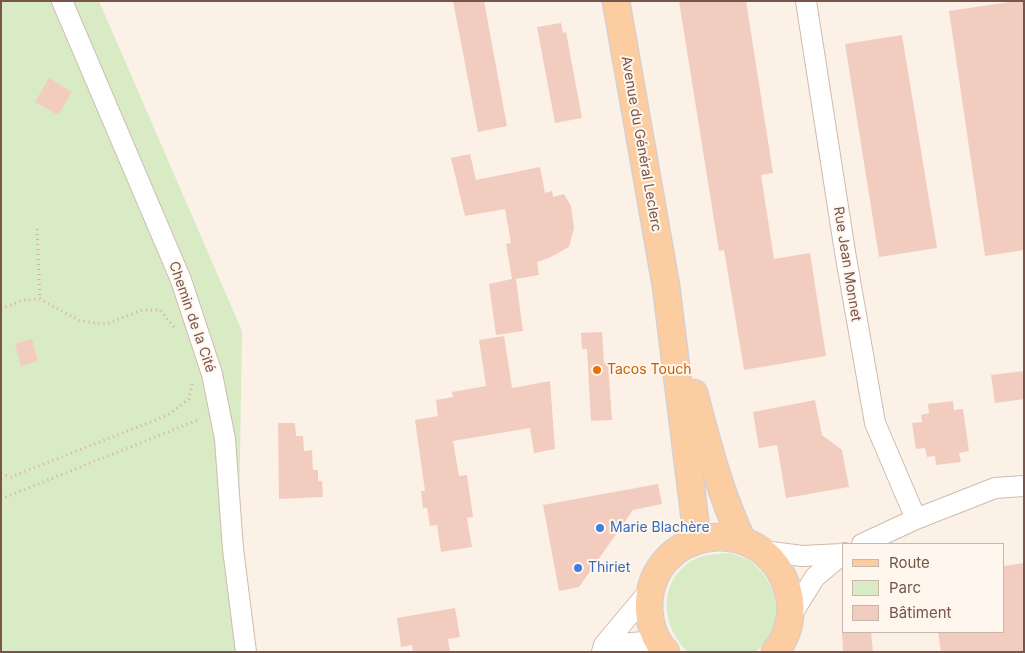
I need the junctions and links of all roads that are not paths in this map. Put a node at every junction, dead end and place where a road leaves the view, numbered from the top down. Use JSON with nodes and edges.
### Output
{"nodes":[{"id":1,"x":62,"y":1,"type":"edge"},
{"id":2,"x":616,"y":1,"type":"edge"},
{"id":3,"x":806,"y":1,"type":"edge"},
{"id":4,"x":666,"y":286,"type":"junction"},
{"id":5,"x":1024,"y":486,"type":"edge"},
{"id":6,"x":916,"y":519,"type":"junction"},
{"id":7,"x":689,"y":543,"type":"junction"},
{"id":8,"x":864,"y":543,"type":"edge"},
{"id":9,"x":753,"y":545,"type":"junction"},
{"id":10,"x":842,"y":554,"type":"edge"},
{"id":11,"x":842,"y":555,"type":"edge"},
{"id":12,"x":651,"y":589,"type":"junction"},
{"id":13,"x":790,"y":617,"type":"junction"},
{"id":14,"x":603,"y":648,"type":"edge"},
{"id":15,"x":663,"y":649,"type":"edge"},
{"id":16,"x":246,"y":652,"type":"edge"},
{"id":17,"x":775,"y":652,"type":"edge"}],
"edges":[{"from":1,"to":16,"type":"street","name":"Chemin de la Cité"},
{"from":2,"to":4,"type":"main road","name":"Avenue du Général Leclerc"},
{"from":3,"to":6,"type":"street","name":"Rue Jean Monnet"},
{"from":4,"to":7,"type":"main road","name":"Avenue du Général Leclerc"},
{"from":4,"to":9,"type":"main road","name":"Avenue du Général Leclerc"},
{"from":5,"to":6,"type":"street"},
{"from":6,"to":8,"type":"street"},
{"from":7,"to":9,"type":"main road"},
{"from":7,"to":12,"type":"main road"},
{"from":9,"to":10,"type":"street"},
{"from":9,"to":13,"type":"main road","name":"Avenue du Général Leclerc"},
{"from":11,"to":13,"type":"street"},
{"from":12,"to":14,"type":"street"},
{"from":12,"to":15,"type":"main road"},
{"from":13,"to":17,"type":"main road"},
{"from":14,"to":15,"type":"street"}]}
